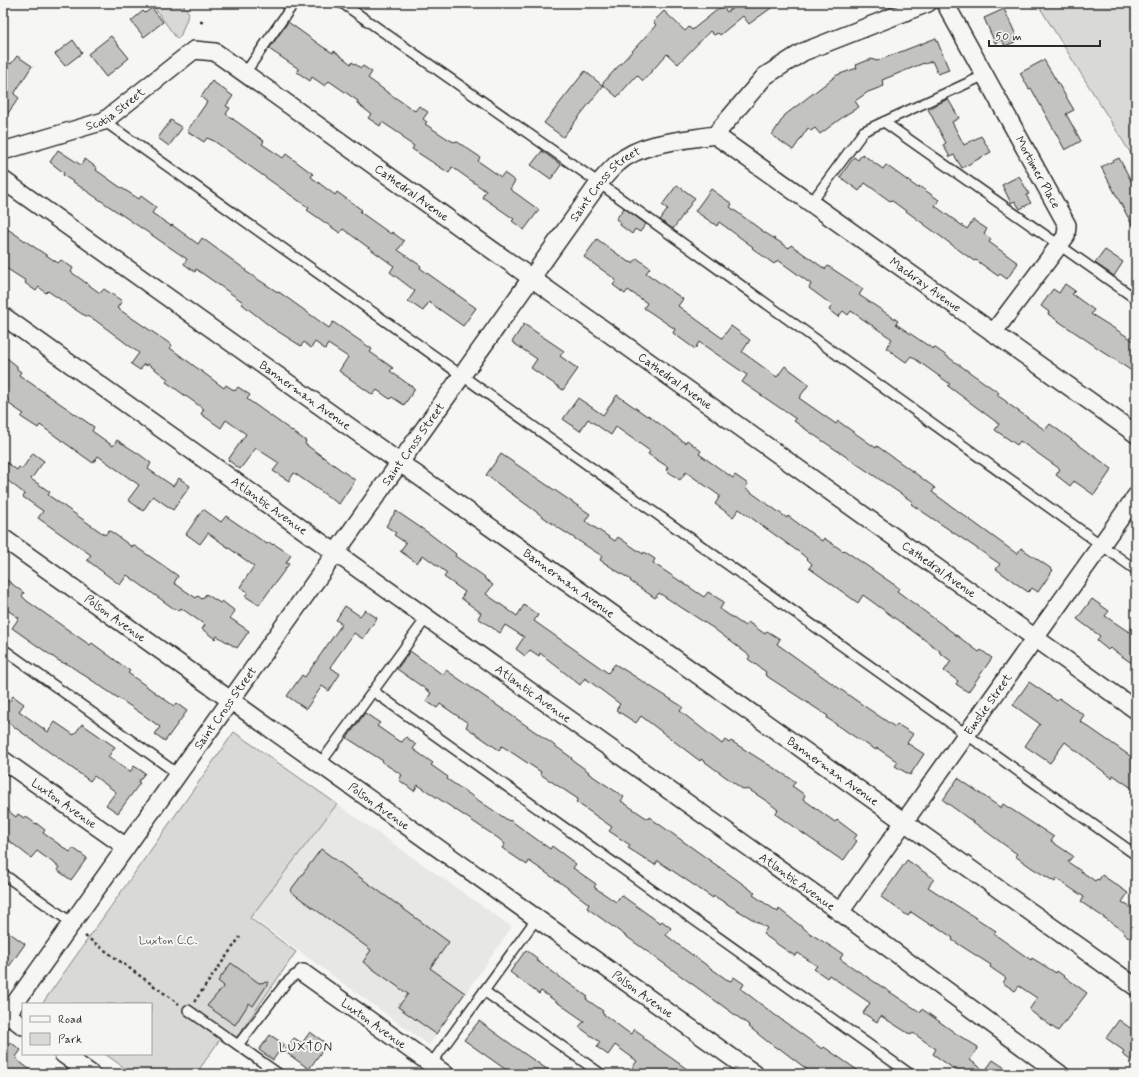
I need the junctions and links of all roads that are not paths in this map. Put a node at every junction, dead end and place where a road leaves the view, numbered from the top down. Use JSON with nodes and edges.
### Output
{"nodes":[{"id":1,"x":294,"y":3,"type":"edge"},
{"id":2,"x":342,"y":3,"type":"edge"},
{"id":3,"x":928,"y":3,"type":"edge"},
{"id":4,"x":945,"y":3,"type":"edge"},
{"id":5,"x":215,"y":52,"type":"joint"},
{"id":6,"x":245,"y":73,"type":"junction"},
{"id":7,"x":985,"y":76,"type":"junction"},
{"id":8,"x":104,"y":121,"type":"junction"},
{"id":9,"x":884,"y":122,"type":"junction"},
{"id":10,"x":715,"y":136,"type":"junction"},
{"id":11,"x":3,"y":151,"type":"edge"},
{"id":12,"x":3,"y":180,"type":"edge"},
{"id":13,"x":599,"y":183,"type":"junction"},
{"id":14,"x":811,"y":203,"type":"junction"},
{"id":15,"x":1059,"y":245,"type":"junction"},
{"id":16,"x":530,"y":278,"type":"junction"},
{"id":17,"x":1136,"y":299,"type":"edge"},
{"id":18,"x":3,"y":316,"type":"edge"},
{"id":19,"x":993,"y":333,"type":"junction"},
{"id":20,"x":462,"y":374,"type":"junction"},
{"id":21,"x":1136,"y":434,"type":"edge"},
{"id":22,"x":399,"y":462,"type":"junction"},
{"id":23,"x":1136,"y":496,"type":"edge"},
{"id":24,"x":3,"y":538,"type":"edge"},
{"id":25,"x":1101,"y":545,"type":"junction"},
{"id":26,"x":335,"y":552,"type":"junction"},
{"id":27,"x":1136,"y":570,"type":"edge"},
{"id":28,"x":426,"y":617,"type":"junction"},
{"id":29,"x":1035,"y":638,"type":"junction"},
{"id":30,"x":3,"y":649,"type":"edge"},
{"id":31,"x":373,"y":691,"type":"junction"},
{"id":32,"x":230,"y":700,"type":"junction"},
{"id":33,"x":1136,"y":710,"type":"edge"},
{"id":34,"x":967,"y":733,"type":"junction"},
{"id":35,"x":3,"y":760,"type":"edge"},
{"id":36,"x":320,"y":764,"type":"junction"},
{"id":37,"x":178,"y":774,"type":"junction"},
{"id":38,"x":904,"y":821,"type":"junction"},
{"id":39,"x":126,"y":847,"type":"junction"},
{"id":40,"x":1136,"y":854,"type":"edge"},
{"id":41,"x":3,"y":874,"type":"edge"},
{"id":42,"x":840,"y":912,"type":"junction"},
{"id":43,"x":537,"y":918,"type":"junction"},
{"id":44,"x":72,"y":923,"type":"junction"},
{"id":45,"x":303,"y":973,"type":"joint"},
{"id":46,"x":1136,"y":987,"type":"edge"},
{"id":47,"x":484,"y":991,"type":"junction"},
{"id":48,"x":188,"y":1010,"type":"road end"},
{"id":49,"x":4,"y":1015,"type":"edge"},
{"id":50,"x":22,"y":1025,"type":"edge"},
{"id":51,"x":238,"y":1045,"type":"junction"},
{"id":52,"x":64,"y":1055,"type":"edge"},
{"id":53,"x":431,"y":1064,"type":"junction"},
{"id":54,"x":91,"y":1074,"type":"edge"},
{"id":55,"x":279,"y":1074,"type":"edge"},
{"id":56,"x":445,"y":1074,"type":"edge"},
{"id":57,"x":600,"y":1074,"type":"edge"},
{"id":58,"x":755,"y":1074,"type":"edge"},
{"id":59,"x":910,"y":1074,"type":"edge"},
{"id":60,"x":1060,"y":1074,"type":"edge"}],
"edges":[{"from":1,"to":6,"type":"lane"},
{"from":2,"to":13,"type":"lane"},
{"from":3,"to":10,"type":"street"},
{"from":4,"to":7,"type":"street","name":"Mortimer Place"},
{"from":5,"to":6,"type":"street","name":"Cathedral Avenue"},
{"from":5,"to":8,"type":"street","name":"Scotia Street"},
{"from":6,"to":16,"type":"street","name":"Cathedral Avenue"},
{"from":7,"to":9,"type":"lane"},
{"from":7,"to":15,"type":"street","name":"Mortimer Place"},
{"from":8,"to":11,"type":"street","name":"Scotia Street"},
{"from":8,"to":20,"type":"lane"},
{"from":9,"to":14,"type":"lane"},
{"from":9,"to":15,"type":"lane"},
{"from":10,"to":13,"type":"street","name":"Saint Cross Street"},
{"from":10,"to":14,"type":"street","name":"Machray Avenue"},
{"from":12,"to":22,"type":"street","name":"Bannerman Avenue"},
{"from":13,"to":16,"type":"street","name":"Saint Cross Street"},
{"from":13,"to":25,"type":"lane"},
{"from":14,"to":19,"type":"street","name":"Machray Avenue"},
{"from":15,"to":17,"type":"lane"},
{"from":15,"to":19,"type":"street","name":"Mortimer Place"},
{"from":16,"to":20,"type":"street","name":"Saint Cross Street"},
{"from":16,"to":29,"type":"street","name":"Cathedral Avenue"},
{"from":18,"to":26,"type":"street","name":"Atlantic Avenue"},
{"from":19,"to":21,"type":"street","name":"Machray Avenue"},
{"from":20,"to":22,"type":"street","name":"Saint Cross Street"},
{"from":20,"to":34,"type":"lane"},
{"from":22,"to":26,"type":"street","name":"Saint Cross Street"},
{"from":22,"to":38,"type":"street","name":"Bannerman Avenue"},
{"from":23,"to":25,"type":"street","name":"Emslie Street"},
{"from":24,"to":32,"type":"street","name":"Polson Avenue"},
{"from":25,"to":27,"type":"lane"},
{"from":25,"to":29,"type":"street","name":"Emslie Street"},
{"from":26,"to":28,"type":"street","name":"Atlantic Avenue"},
{"from":26,"to":32,"type":"street","name":"Saint Cross Street"},
{"from":28,"to":31,"type":"lane"},
{"from":28,"to":42,"type":"street","name":"Atlantic Avenue"},
{"from":29,"to":33,"type":"street","name":"Cathedral Avenue"},
{"from":29,"to":34,"type":"street","name":"Emslie Street"},
{"from":30,"to":37,"type":"lane"},
{"from":31,"to":36,"type":"lane"},
{"from":31,"to":59,"type":"lane"},
{"from":32,"to":36,"type":"street","name":"Polson Avenue"},
{"from":32,"to":37,"type":"street","name":"Saint Cross Street"},
{"from":34,"to":38,"type":"street","name":"Emslie Street"},
{"from":34,"to":40,"type":"lane"},
{"from":35,"to":39,"type":"street","name":"Luxton Avenue"},
{"from":36,"to":43,"type":"street","name":"Polson Avenue"},
{"from":37,"to":39,"type":"street","name":"Saint Cross Street"},
{"from":38,"to":42,"type":"street","name":"Emslie Street"},
{"from":38,"to":46,"type":"street","name":"Bannerman Avenue"},
{"from":39,"to":44,"type":"street","name":"Saint Cross Street"},
{"from":41,"to":44,"type":"lane"},
{"from":42,"to":60,"type":"street","name":"Atlantic Avenue"},
{"from":43,"to":47,"type":"lane"},
{"from":43,"to":58,"type":"street","name":"Polson Avenue"},
{"from":44,"to":49,"type":"street","name":"Saint Cross Street"},
{"from":45,"to":51,"type":"lane"},
{"from":45,"to":53,"type":"street","name":"Luxton Avenue"},
{"from":47,"to":53,"type":"lane"},
{"from":47,"to":57,"type":"lane"},
{"from":48,"to":51,"type":"lane"},
{"from":49,"to":50,"type":"street"},
{"from":51,"to":55,"type":"lane"},
{"from":52,"to":54,"type":"street"},
{"from":53,"to":56,"type":"street","name":"Luxton Avenue"}]}
